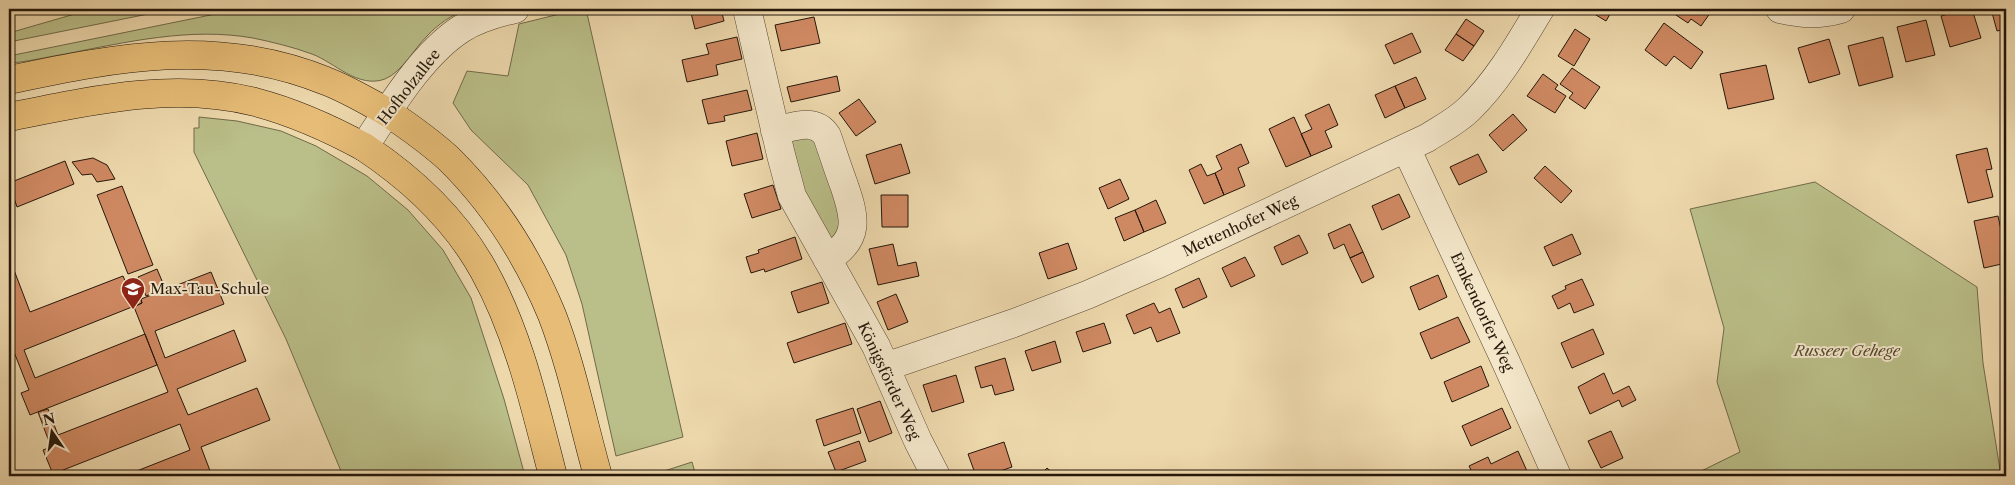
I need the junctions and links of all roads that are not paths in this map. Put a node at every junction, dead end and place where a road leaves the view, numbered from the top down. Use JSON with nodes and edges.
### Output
{"nodes":[{"id":1,"x":515,"y":9,"type":"edge"},
{"id":2,"x":748,"y":9,"type":"edge"},
{"id":3,"x":1540,"y":9,"type":"edge"},
{"id":4,"x":1780,"y":9,"type":"edge"},
{"id":5,"x":1841,"y":9,"type":"edge"},
{"id":6,"x":9,"y":80,"type":"edge"},
{"id":7,"x":387,"y":112,"type":"junction"},
{"id":8,"x":9,"y":117,"type":"edge"},
{"id":9,"x":775,"y":131,"type":"junction"},
{"id":10,"x":364,"y":147,"type":"junction"},
{"id":11,"x":1406,"y":148,"type":"junction"},
{"id":12,"x":827,"y":259,"type":"junction"},
{"id":13,"x":885,"y":367,"type":"junction"},
{"id":14,"x":553,"y":476,"type":"edge"},
{"id":15,"x":598,"y":476,"type":"edge"},
{"id":16,"x":936,"y":476,"type":"edge"},
{"id":17,"x":1557,"y":476,"type":"edge"}],
"edges":[{"from":1,"to":7,"type":"street","name":"Hofholzallee"},
{"from":2,"to":9,"type":"street","name":"Königsförder Weg"},
{"from":3,"to":11,"type":"street","name":"Mettenhofer Weg"},
{"from":4,"to":5,"type":"street"},
{"from":6,"to":7,"type":"main road"},
{"from":7,"to":10,"type":"street","name":"Hofholzallee"},
{"from":7,"to":15,"type":"main road"},
{"from":8,"to":10,"type":"main road"},
{"from":9,"to":12,"type":"street","name":"Königsförder Weg"},
{"from":9,"to":12,"type":"street"},
{"from":10,"to":14,"type":"main road"},
{"from":11,"to":13,"type":"street","name":"Mettenhofer Weg"},
{"from":11,"to":17,"type":"street","name":"Emkendorfer Weg"},
{"from":12,"to":13,"type":"street","name":"Königsförder Weg"},
{"from":13,"to":16,"type":"street","name":"Königsförder Weg"}]}
